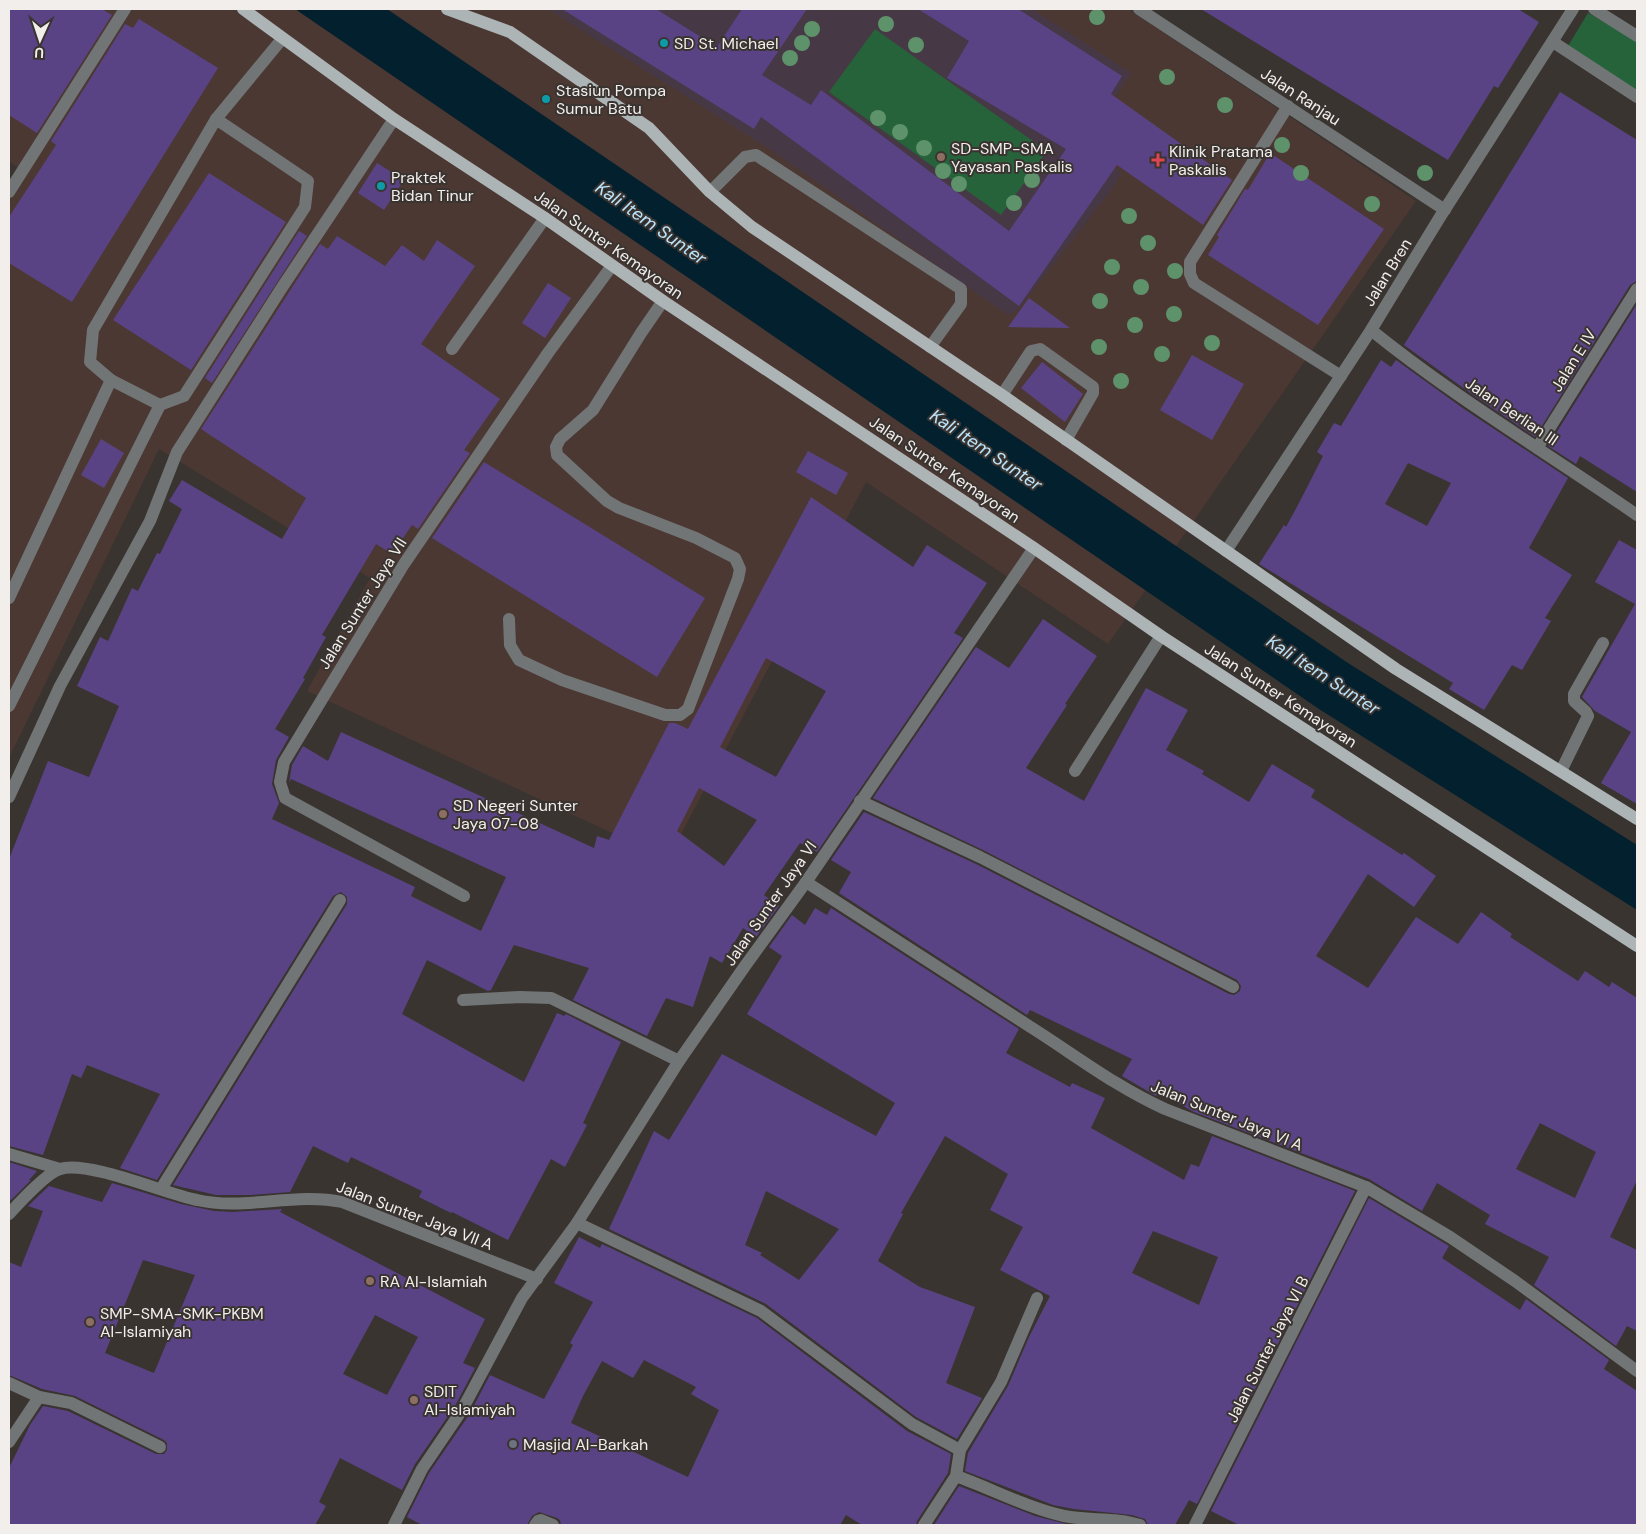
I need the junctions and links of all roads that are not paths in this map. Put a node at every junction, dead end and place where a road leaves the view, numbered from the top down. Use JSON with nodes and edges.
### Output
{"nodes":[{"id":1,"x":125,"y":9,"type":"edge"},
{"id":2,"x":243,"y":9,"type":"edge"},
{"id":3,"x":447,"y":9,"type":"edge"},
{"id":4,"x":1139,"y":9,"type":"edge"},
{"id":5,"x":1573,"y":9,"type":"edge"},
{"id":6,"x":1594,"y":9,"type":"edge"},
{"id":7,"x":1637,"y":36,"type":"edge"},
{"id":8,"x":282,"y":39,"type":"junction"},
{"id":9,"x":1553,"y":42,"type":"junction"},
{"id":10,"x":1637,"y":98,"type":"edge"},
{"id":11,"x":1288,"y":106,"type":"junction"},
{"id":12,"x":216,"y":119,"type":"junction"},
{"id":13,"x":394,"y":119,"type":"junction"},
{"id":14,"x":9,"y":192,"type":"edge"},
{"id":15,"x":710,"y":192,"type":"junction"},
{"id":16,"x":1445,"y":210,"type":"junction"},
{"id":17,"x":545,"y":218,"type":"junction"},
{"id":18,"x":611,"y":266,"type":"junction"},
{"id":19,"x":1637,"y":289,"type":"edge"},
{"id":20,"x":663,"y":301,"type":"junction"},
{"id":21,"x":1371,"y":330,"type":"junction"},
{"id":22,"x":930,"y":347,"type":"junction"},
{"id":23,"x":452,"y":349,"type":"dead end"},
{"id":24,"x":1341,"y":376,"type":"junction"},
{"id":25,"x":110,"y":380,"type":"junction"},
{"id":26,"x":1002,"y":395,"type":"junction"},
{"id":27,"x":160,"y":405,"type":"junction"},
{"id":28,"x":1066,"y":440,"type":"junction"},
{"id":29,"x":1537,"y":448,"type":"junction"},
{"id":30,"x":1637,"y":515,"type":"edge"},
{"id":31,"x":1034,"y":548,"type":"junction"},
{"id":32,"x":1226,"y":551,"type":"junction"},
{"id":33,"x":9,"y":598,"type":"edge"},
{"id":34,"x":509,"y":619,"type":"dead end"},
{"id":35,"x":1162,"y":636,"type":"junction"},
{"id":36,"x":1603,"y":643,"type":"dead end"},
{"id":37,"x":9,"y":706,"type":"edge"},
{"id":38,"x":1075,"y":771,"type":"dead end"},
{"id":39,"x":1561,"y":771,"type":"junction"},
{"id":40,"x":9,"y":797,"type":"edge"},
{"id":41,"x":860,"y":801,"type":"junction"},
{"id":42,"x":1637,"y":819,"type":"edge"},
{"id":43,"x":806,"y":882,"type":"junction"},
{"id":44,"x":464,"y":896,"type":"dead end"},
{"id":45,"x":340,"y":900,"type":"dead end"},
{"id":46,"x":1637,"y":946,"type":"edge"},
{"id":47,"x":1233,"y":987,"type":"dead end"},
{"id":48,"x":463,"y":1000,"type":"dead end"},
{"id":49,"x":679,"y":1061,"type":"junction"},
{"id":50,"x":9,"y":1154,"type":"edge"},
{"id":51,"x":60,"y":1169,"type":"junction"},
{"id":52,"x":1366,"y":1187,"type":"junction"},
{"id":53,"x":160,"y":1189,"type":"junction"},
{"id":54,"x":9,"y":1214,"type":"edge"},
{"id":55,"x":577,"y":1223,"type":"junction"},
{"id":56,"x":537,"y":1279,"type":"junction"},
{"id":57,"x":1037,"y":1298,"type":"dead end"},
{"id":58,"x":1637,"y":1371,"type":"edge"},
{"id":59,"x":9,"y":1383,"type":"edge"},
{"id":60,"x":38,"y":1398,"type":"junction"},
{"id":61,"x":9,"y":1442,"type":"edge"},
{"id":62,"x":160,"y":1447,"type":"dead end"},
{"id":63,"x":960,"y":1450,"type":"junction"},
{"id":64,"x":956,"y":1476,"type":"junction"},
{"id":65,"x":396,"y":1522,"type":"edge"},
{"id":66,"x":535,"y":1525,"type":"edge"},
{"id":67,"x":553,"y":1525,"type":"edge"},
{"id":68,"x":924,"y":1525,"type":"edge"},
{"id":69,"x":1140,"y":1525,"type":"edge"},
{"id":70,"x":1195,"y":1525,"type":"edge"}],
"edges":[{"from":1,"to":14,"type":"street"},
{"from":2,"to":8,"type":"main road","name":"Jalan Sunter Kemayoran"},
{"from":3,"to":15,"type":"main road"},
{"from":4,"to":11,"type":"street","name":"Jalan Ranjau"},
{"from":5,"to":9,"type":"street","name":"Jalan Bren"},
{"from":6,"to":7,"type":"street"},
{"from":8,"to":12,"type":"street"},
{"from":8,"to":13,"type":"main road","name":"Jalan Sunter Kemayoran"},
{"from":9,"to":10,"type":"street"},
{"from":9,"to":16,"type":"street","name":"Jalan Bren"},
{"from":11,"to":16,"type":"street","name":"Jalan Ranjau"},
{"from":11,"to":24,"type":"street"},
{"from":12,"to":25,"type":"street"},
{"from":12,"to":27,"type":"street"},
{"from":13,"to":17,"type":"main road","name":"Jalan Sunter Kemayoran"},
{"from":13,"to":40,"type":"street"},
{"from":15,"to":22,"type":"main road"},
{"from":15,"to":22,"type":"street"},
{"from":16,"to":21,"type":"street","name":"Jalan Bren"},
{"from":17,"to":18,"type":"main road","name":"Jalan Sunter Kemayoran"},
{"from":17,"to":23,"type":"street"},
{"from":18,"to":20,"type":"main road","name":"Jalan Sunter Kemayoran"},
{"from":18,"to":44,"type":"street","name":"Jalan Sunter Jaya VII"},
{"from":19,"to":29,"type":"street","name":"Jalan E IV"},
{"from":20,"to":31,"type":"main road","name":"Jalan Sunter Kemayoran"},
{"from":20,"to":34,"type":"street"},
{"from":21,"to":24,"type":"street","name":"Jalan Bren"},
{"from":21,"to":29,"type":"street","name":"Jalan Berlian III"},
{"from":22,"to":26,"type":"main road"},
{"from":24,"to":32,"type":"street","name":"Jalan Bren"},
{"from":25,"to":27,"type":"street"},
{"from":25,"to":33,"type":"street"},
{"from":26,"to":28,"type":"main road"},
{"from":26,"to":28,"type":"street"},
{"from":27,"to":37,"type":"street"},
{"from":28,"to":32,"type":"main road"},
{"from":29,"to":30,"type":"street","name":"Jalan Berlian III"},
{"from":31,"to":35,"type":"main road","name":"Jalan Sunter Kemayoran"},
{"from":31,"to":41,"type":"street","name":"Jalan Sunter Jaya VI"},
{"from":32,"to":39,"type":"main road"},
{"from":35,"to":38,"type":"street"},
{"from":35,"to":46,"type":"main road","name":"Jalan Sunter Kemayoran"},
{"from":36,"to":39,"type":"street"},
{"from":39,"to":42,"type":"main road"},
{"from":41,"to":43,"type":"street","name":"Jalan Sunter Jaya VI"},
{"from":41,"to":47,"type":"street"},
{"from":43,"to":49,"type":"street","name":"Jalan Sunter Jaya VI"},
{"from":43,"to":52,"type":"street","name":"Jalan Sunter Jaya VI A"},
{"from":45,"to":53,"type":"street"},
{"from":48,"to":49,"type":"street"},
{"from":49,"to":55,"type":"street","name":"Jalan Sunter Jaya VI"},
{"from":50,"to":51,"type":"street","name":"Jalan Sunter Jaya VII A"},
{"from":51,"to":53,"type":"street","name":"Jalan Sunter Jaya VII A"},
{"from":51,"to":54,"type":"street"},
{"from":52,"to":58,"type":"street","name":"Jalan Sunter Jaya VI A"},
{"from":52,"to":70,"type":"street","name":"Jalan Sunter Jaya VI B"},
{"from":53,"to":56,"type":"street","name":"Jalan Sunter Jaya VII A"},
{"from":55,"to":56,"type":"street","name":"Jalan Sunter Jaya VI"},
{"from":55,"to":63,"type":"street"},
{"from":56,"to":65,"type":"street","name":"Jalan Sunter Jaya VI"},
{"from":57,"to":63,"type":"street"},
{"from":59,"to":60,"type":"street"},
{"from":60,"to":61,"type":"street"},
{"from":60,"to":62,"type":"street"},
{"from":63,"to":64,"type":"street"},
{"from":64,"to":68,"type":"street"},
{"from":64,"to":69,"type":"street"},
{"from":66,"to":67,"type":"street"}]}
